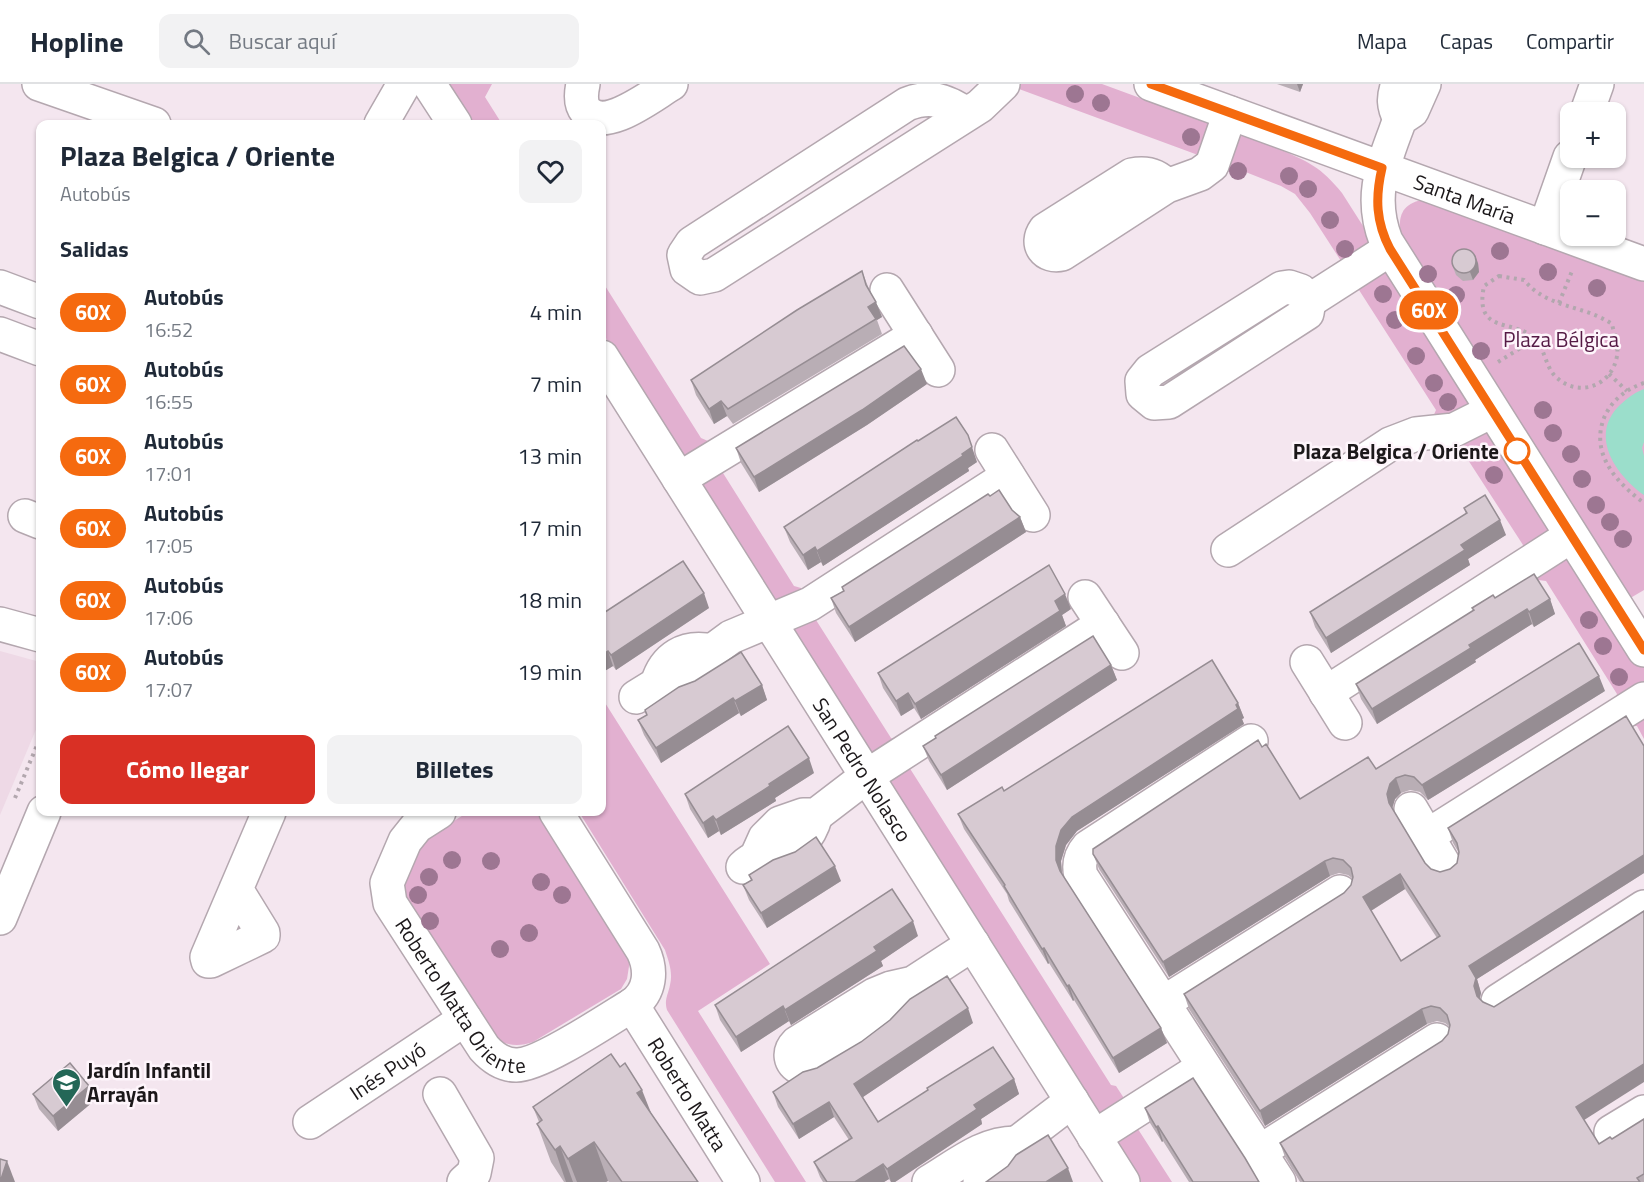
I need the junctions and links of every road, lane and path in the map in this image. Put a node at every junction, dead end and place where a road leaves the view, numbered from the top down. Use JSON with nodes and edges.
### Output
{"nodes":[{"id":1,"x":39,"y":84,"type":"edge"},
{"id":2,"x":404,"y":84,"type":"edge"},
{"id":3,"x":429,"y":84,"type":"edge"},
{"id":4,"x":583,"y":84,"type":"edge"},
{"id":5,"x":671,"y":84,"type":"edge"},
{"id":6,"x":1003,"y":84,"type":"edge"},
{"id":7,"x":1151,"y":84,"type":"edge"},
{"id":8,"x":1398,"y":84,"type":"edge"},
{"id":9,"x":1425,"y":84,"type":"edge"},
{"id":10,"x":1597,"y":84,"type":"edge"},
{"id":11,"x":1222,"y":101,"type":"edge"},
{"id":12,"x":1591,"y":102,"type":"edge"},
{"id":13,"x":966,"y":114,"type":"junction"},
{"id":14,"x":1400,"y":119,"type":"junction"},
{"id":15,"x":142,"y":120,"type":"edge"},
{"id":16,"x":383,"y":120,"type":"edge"},
{"id":17,"x":452,"y":120,"type":"edge"},
{"id":18,"x":816,"y":163,"type":"junction"},
{"id":19,"x":1382,"y":168,"type":"junction"},
{"id":20,"x":1566,"y":168,"type":"edge"},
{"id":21,"x":1167,"y":186,"type":"dead end"},
{"id":22,"x":837,"y":197,"type":"junction"},
{"id":23,"x":1545,"y":228,"type":"junction"},
{"id":24,"x":1390,"y":249,"type":"junction"},
{"id":25,"x":1644,"y":264,"type":"edge"},
{"id":26,"x":0,"y":287,"type":"edge"},
{"id":27,"x":887,"y":290,"type":"dead end"},
{"id":28,"x":36,"y":300,"type":"edge"},
{"id":29,"x":1309,"y":301,"type":"junction"},
{"id":30,"x":0,"y":334,"type":"edge"},
{"id":31,"x":916,"y":335,"type":"junction"},
{"id":32,"x":1535,"y":339,"type":"junction"},
{"id":33,"x":36,"y":347,"type":"edge"},
{"id":34,"x":606,"y":363,"type":"edge"},
{"id":35,"x":938,"y":370,"type":"dead end"},
{"id":36,"x":1609,"y":374,"type":"junction"},
{"id":37,"x":1472,"y":378,"type":"junction"},
{"id":38,"x":1644,"y":382,"type":"edge"},
{"id":39,"x":1627,"y":391,"type":"junction"},
{"id":40,"x":1492,"y":411,"type":"junction"},
{"id":41,"x":679,"y":479,"type":"junction"},
{"id":42,"x":1644,"y":503,"type":"edge"},
{"id":43,"x":1032,"y":515,"type":"dead end"},
{"id":44,"x":1571,"y":536,"type":"junction"},
{"id":45,"x":1228,"y":550,"type":"dead end"},
{"id":46,"x":1085,"y":597,"type":"dead end"},
{"id":47,"x":769,"y":621,"type":"junction"},
{"id":48,"x":0,"y":624,"type":"edge"},
{"id":49,"x":1103,"y":624,"type":"junction"},
{"id":50,"x":36,"y":634,"type":"edge"},
{"id":51,"x":1644,"y":650,"type":"edge"},
{"id":52,"x":1122,"y":653,"type":"dead end"},
{"id":53,"x":1307,"y":662,"type":"dead end"},
{"id":54,"x":646,"y":691,"type":"dead end"},
{"id":55,"x":1326,"y":693,"type":"junction"},
{"id":56,"x":1644,"y":699,"type":"edge"},
{"id":57,"x":1345,"y":723,"type":"dead end"},
{"id":58,"x":1251,"y":741,"type":"dead end"},
{"id":59,"x":36,"y":747,"type":"edge"},
{"id":60,"x":867,"y":776,"type":"junction"},
{"id":61,"x":11,"y":805,"type":"dead end"},
{"id":62,"x":42,"y":816,"type":"edge"},
{"id":63,"x":267,"y":816,"type":"edge"},
{"id":64,"x":429,"y":816,"type":"edge"},
{"id":65,"x":558,"y":816,"type":"edge"},
{"id":66,"x":750,"y":862,"type":"dead end"},
{"id":67,"x":1446,"y":868,"type":"edge"},
{"id":68,"x":236,"y":889,"type":"dead end"},
{"id":69,"x":1340,"y":892,"type":"edge"},
{"id":70,"x":1644,"y":908,"type":"edge"},
{"id":71,"x":0,"y":918,"type":"edge"},
{"id":72,"x":973,"y":944,"type":"junction"},
{"id":73,"x":914,"y":983,"type":"dead end"},
{"id":74,"x":1498,"y":1001,"type":"edge"},
{"id":75,"x":1163,"y":1003,"type":"junction"},
{"id":76,"x":632,"y":1005,"type":"junction"},
{"id":77,"x":465,"y":1019,"type":"junction"},
{"id":78,"x":1437,"y":1040,"type":"dead end"},
{"id":79,"x":1204,"y":1067,"type":"junction"},
{"id":80,"x":440,"y":1094,"type":"dead end"},
{"id":81,"x":1072,"y":1101,"type":"junction"},
{"id":82,"x":1644,"y":1112,"type":"edge"},
{"id":83,"x":310,"y":1122,"type":"dead end"},
{"id":84,"x":1611,"y":1132,"type":"dead end"},
{"id":85,"x":1094,"y":1137,"type":"junction"},
{"id":86,"x":1017,"y":1143,"type":"junction"},
{"id":87,"x":1259,"y":1152,"type":"junction"},
{"id":88,"x":464,"y":1182,"type":"edge"},
{"id":89,"x":743,"y":1182,"type":"edge"},
{"id":90,"x":929,"y":1182,"type":"edge"},
{"id":91,"x":980,"y":1182,"type":"edge"},
{"id":92,"x":1123,"y":1182,"type":"edge"},
{"id":93,"x":1279,"y":1182,"type":"edge"}],
"edges":[{"from":1,"to":15,"type":"street"},
{"from":2,"to":16,"type":"street"},
{"from":3,"to":17,"type":"street"},
{"from":4,"to":5,"type":"street"},
{"from":6,"to":13,"type":"street"},
{"from":7,"to":11,"type":"street","name":"Santa María"},
{"from":8,"to":14,"type":"street"},
{"from":9,"to":14,"type":"street"},
{"from":10,"to":12,"type":"street"},
{"from":11,"to":19,"type":"street","name":"Santa María"},
{"from":11,"to":21,"type":"street"},
{"from":13,"to":18,"type":"street"},
{"from":13,"to":22,"type":"street"},
{"from":14,"to":19,"type":"street"},
{"from":18,"to":22,"type":"street"},
{"from":18,"to":22,"type":"street"},
{"from":19,"to":23,"type":"street","name":"Santa María"},
{"from":19,"to":24,"type":"street"},
{"from":20,"to":23,"type":"street"},
{"from":23,"to":25,"type":"street","name":"Santa María"},
{"from":24,"to":29,"type":"street"},
{"from":24,"to":37,"type":"street"},
{"from":26,"to":28,"type":"street"},
{"from":27,"to":31,"type":"street"},
{"from":29,"to":29,"type":"street"},
{"from":30,"to":33,"type":"street"},
{"from":31,"to":35,"type":"street"},
{"from":31,"to":41,"type":"street"},
{"from":32,"to":36,"type":"path"},
{"from":32,"to":36,"type":"path"},
{"from":32,"to":37,"type":"path"},
{"from":34,"to":41,"type":"street","name":"San Pedro Nolasco"},
{"from":36,"to":39,"type":"path"},
{"from":37,"to":40,"type":"street"},
{"from":38,"to":39,"type":"path"},
{"from":39,"to":42,"type":"path"},
{"from":40,"to":44,"type":"street"},
{"from":40,"to":45,"type":"street"},
{"from":41,"to":47,"type":"street","name":"San Pedro Nolasco"},
{"from":43,"to":47,"type":"street"},
{"from":44,"to":51,"type":"street"},
{"from":44,"to":55,"type":"street"},
{"from":46,"to":49,"type":"street"},
{"from":47,"to":54,"type":"street"},
{"from":47,"to":60,"type":"street","name":"San Pedro Nolasco"},
{"from":48,"to":50,"type":"street"},
{"from":49,"to":52,"type":"street"},
{"from":49,"to":60,"type":"street"},
{"from":53,"to":55,"type":"street"},
{"from":55,"to":57,"type":"street"},
{"from":56,"to":67,"type":"street"},
{"from":58,"to":75,"type":"street"},
{"from":59,"to":61,"type":"path"},
{"from":60,"to":66,"type":"street"},
{"from":60,"to":72,"type":"street","name":"San Pedro Nolasco"},
{"from":62,"to":71,"type":"street"},
{"from":63,"to":68,"type":"street"},
{"from":64,"to":77,"type":"street","name":"Roberto Matta Oriente"},
{"from":65,"to":76,"type":"street"},
{"from":69,"to":75,"type":"street"},
{"from":70,"to":74,"type":"street"},
{"from":72,"to":73,"type":"street"},
{"from":72,"to":81,"type":"street","name":"San Pedro Nolasco"},
{"from":75,"to":79,"type":"street"},
{"from":76,"to":77,"type":"street","name":"Roberto Matta Oriente"},
{"from":76,"to":89,"type":"street","name":"Roberto Matta"},
{"from":77,"to":83,"type":"street","name":"Inés Puyó"},
{"from":78,"to":87,"type":"street"},
{"from":79,"to":85,"type":"street"},
{"from":79,"to":87,"type":"street"},
{"from":80,"to":88,"type":"street"},
{"from":81,"to":85,"type":"street","name":"San Pedro Nolasco"},
{"from":81,"to":86,"type":"street"},
{"from":82,"to":84,"type":"street"},
{"from":85,"to":92,"type":"street","name":"San Pedro Nolasco"},
{"from":86,"to":90,"type":"street"},
{"from":86,"to":91,"type":"street"},
{"from":87,"to":93,"type":"street"}]}
